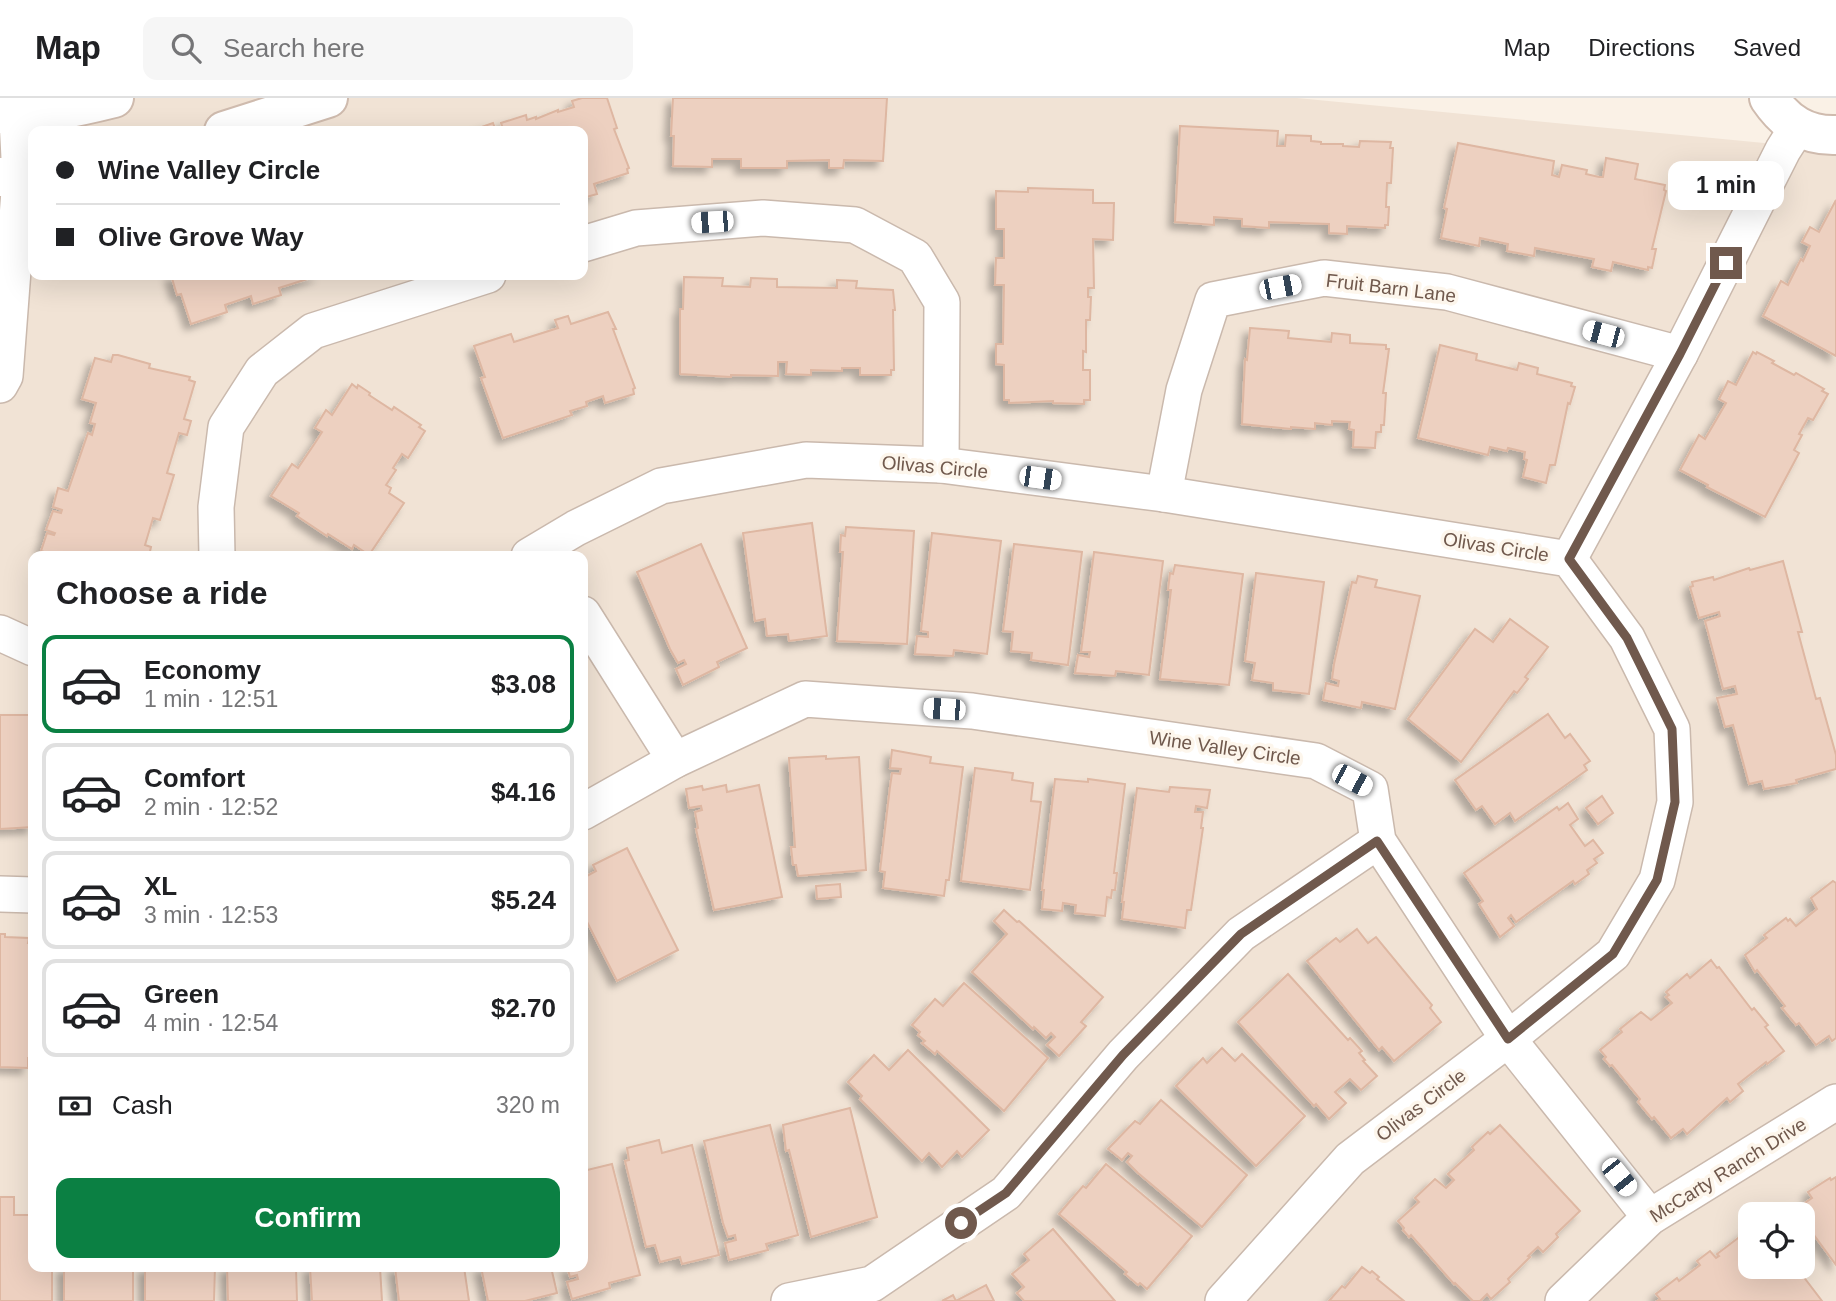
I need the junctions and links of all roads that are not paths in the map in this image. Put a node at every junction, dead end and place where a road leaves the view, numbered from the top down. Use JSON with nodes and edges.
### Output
{"nodes":[{"id":1,"x":114,"y":98,"type":"edge"},
{"id":2,"x":328,"y":98,"type":"edge"},
{"id":3,"x":1769,"y":98,"type":"edge"},
{"id":4,"x":11,"y":109,"type":"edge"},
{"id":5,"x":240,"y":126,"type":"edge"},
{"id":6,"x":1797,"y":128,"type":"junction"},
{"id":7,"x":1836,"y":135,"type":"edge"},
{"id":8,"x":18,"y":177,"type":"edge"},
{"id":9,"x":588,"y":242,"type":"edge"},
{"id":10,"x":472,"y":280,"type":"edge"},
{"id":11,"x":1680,"y":354,"type":"junction"},
{"id":12,"x":0,"y":385,"type":"edge"},
{"id":13,"x":941,"y":465,"type":"junction"},
{"id":14,"x":1164,"y":494,"type":"junction"},
{"id":15,"x":217,"y":551,"type":"edge"},
{"id":16,"x":543,"y":551,"type":"edge"},
{"id":17,"x":1569,"y":559,"type":"junction"},
{"id":18,"x":588,"y":622,"type":"edge"},
{"id":19,"x":0,"y":633,"type":"edge"},
{"id":20,"x":28,"y":646,"type":"edge"},
{"id":21,"x":675,"y":760,"type":"junction"},
{"id":22,"x":588,"y":809,"type":"edge"},
{"id":23,"x":1377,"y":841,"type":"junction"},
{"id":24,"x":0,"y":894,"type":"edge"},
{"id":25,"x":28,"y":895,"type":"edge"},
{"id":26,"x":1508,"y":1039,"type":"junction"},
{"id":27,"x":1836,"y":1102,"type":"edge"},
{"id":28,"x":1650,"y":1217,"type":"junction"},
{"id":29,"x":789,"y":1301,"type":"edge"},
{"id":30,"x":1223,"y":1301,"type":"edge"},
{"id":31,"x":1563,"y":1301,"type":"edge"}],
"edges":[{"from":1,"to":4,"type":"street"},
{"from":2,"to":5,"type":"street"},
{"from":3,"to":6,"type":"street"},
{"from":4,"to":8,"type":"street"},
{"from":6,"to":7,"type":"street"},
{"from":6,"to":11,"type":"street"},
{"from":8,"to":12,"type":"street"},
{"from":9,"to":13,"type":"street"},
{"from":10,"to":15,"type":"street"},
{"from":11,"to":14,"type":"street","name":"Fruit Barn Lane"},
{"from":11,"to":17,"type":"street"},
{"from":13,"to":14,"type":"street","name":"Olivas Circle"},
{"from":13,"to":16,"type":"street","name":"Olivas Circle"},
{"from":14,"to":17,"type":"street","name":"Olivas Circle"},
{"from":17,"to":26,"type":"street","name":"Olivas Circle"},
{"from":18,"to":21,"type":"street"},
{"from":19,"to":20,"type":"street"},
{"from":21,"to":22,"type":"street","name":"Wine Valley Circle"},
{"from":21,"to":23,"type":"street","name":"Wine Valley Circle"},
{"from":23,"to":26,"type":"street"},
{"from":23,"to":29,"type":"street"},
{"from":24,"to":25,"type":"street"},
{"from":26,"to":28,"type":"street"},
{"from":26,"to":30,"type":"street","name":"Olivas Circle"},
{"from":27,"to":28,"type":"street","name":"McCarty Ranch Drive"},
{"from":28,"to":31,"type":"street","name":"McCarty Ranch Drive"}]}
